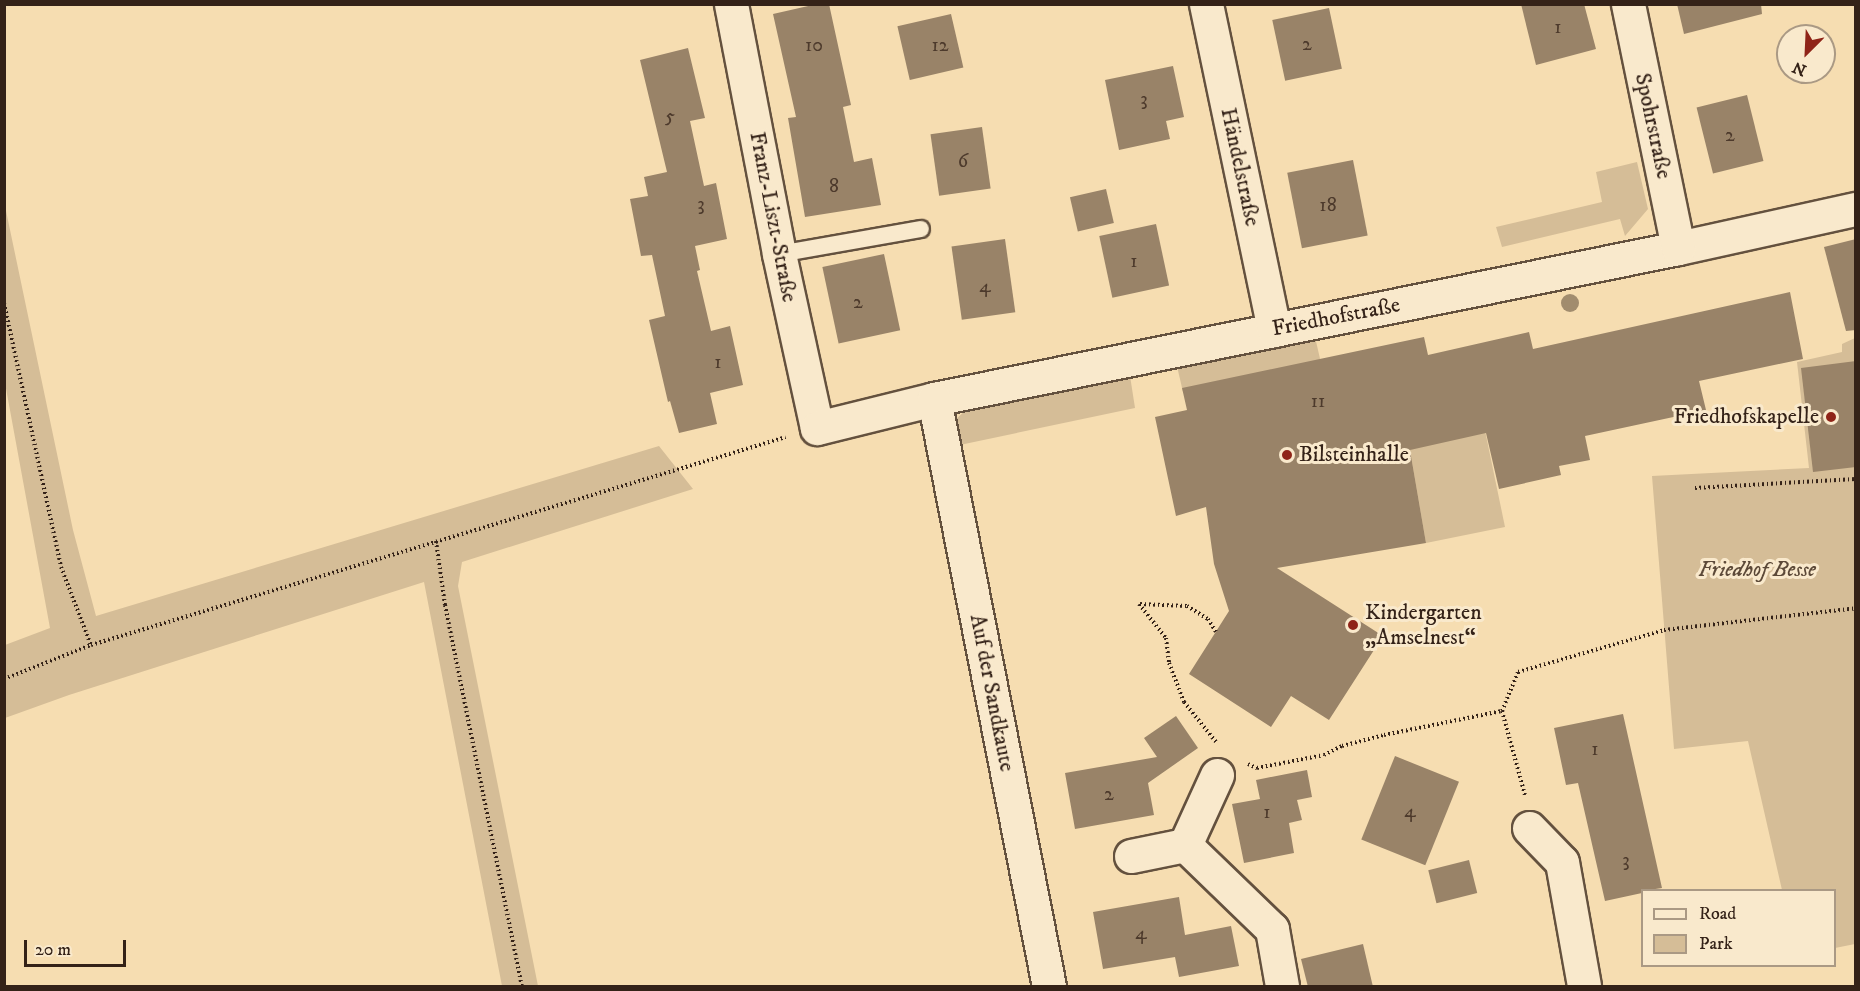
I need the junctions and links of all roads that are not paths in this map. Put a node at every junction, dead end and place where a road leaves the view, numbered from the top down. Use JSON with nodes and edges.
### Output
{"nodes":[{"id":1,"x":731,"y":4,"type":"edge"},
{"id":2,"x":1206,"y":4,"type":"edge"},
{"id":3,"x":1628,"y":4,"type":"edge"},
{"id":4,"x":1856,"y":208,"type":"edge"},
{"id":5,"x":921,"y":229,"type":"dead end"},
{"id":6,"x":1678,"y":248,"type":"junction"},
{"id":7,"x":779,"y":254,"type":"junction"},
{"id":8,"x":1274,"y":330,"type":"junction"},
{"id":9,"x":934,"y":399,"type":"junction"},
{"id":10,"x":817,"y":428,"type":"joint"},
{"id":11,"x":1222,"y":765,"type":"road end"},
{"id":12,"x":1529,"y":828,"type":"road end"},
{"id":13,"x":1185,"y":845,"type":"junction"},
{"id":14,"x":1131,"y":856,"type":"dead end"},
{"id":15,"x":1049,"y":987,"type":"edge"},
{"id":16,"x":1282,"y":987,"type":"edge"},
{"id":17,"x":1584,"y":987,"type":"edge"}],
"edges":[{"from":1,"to":7,"type":"street","name":"Franz-Liszt-Straße"},
{"from":2,"to":8,"type":"street","name":"Händelstraße"},
{"from":3,"to":6,"type":"street","name":"Spohrstraße"},
{"from":4,"to":6,"type":"street","name":"Friedhofstraße"},
{"from":5,"to":7,"type":"lane"},
{"from":6,"to":8,"type":"street","name":"Friedhofstraße"},
{"from":7,"to":10,"type":"street","name":"Franz-Liszt-Straße"},
{"from":8,"to":9,"type":"street","name":"Friedhofstraße"},
{"from":9,"to":10,"type":"street","name":"Friedhofstraße"},
{"from":9,"to":15,"type":"street","name":"Auf der Sandkaute"},
{"from":11,"to":13,"type":"street"},
{"from":12,"to":17,"type":"street"},
{"from":13,"to":14,"type":"street"},
{"from":13,"to":16,"type":"street"}]}
